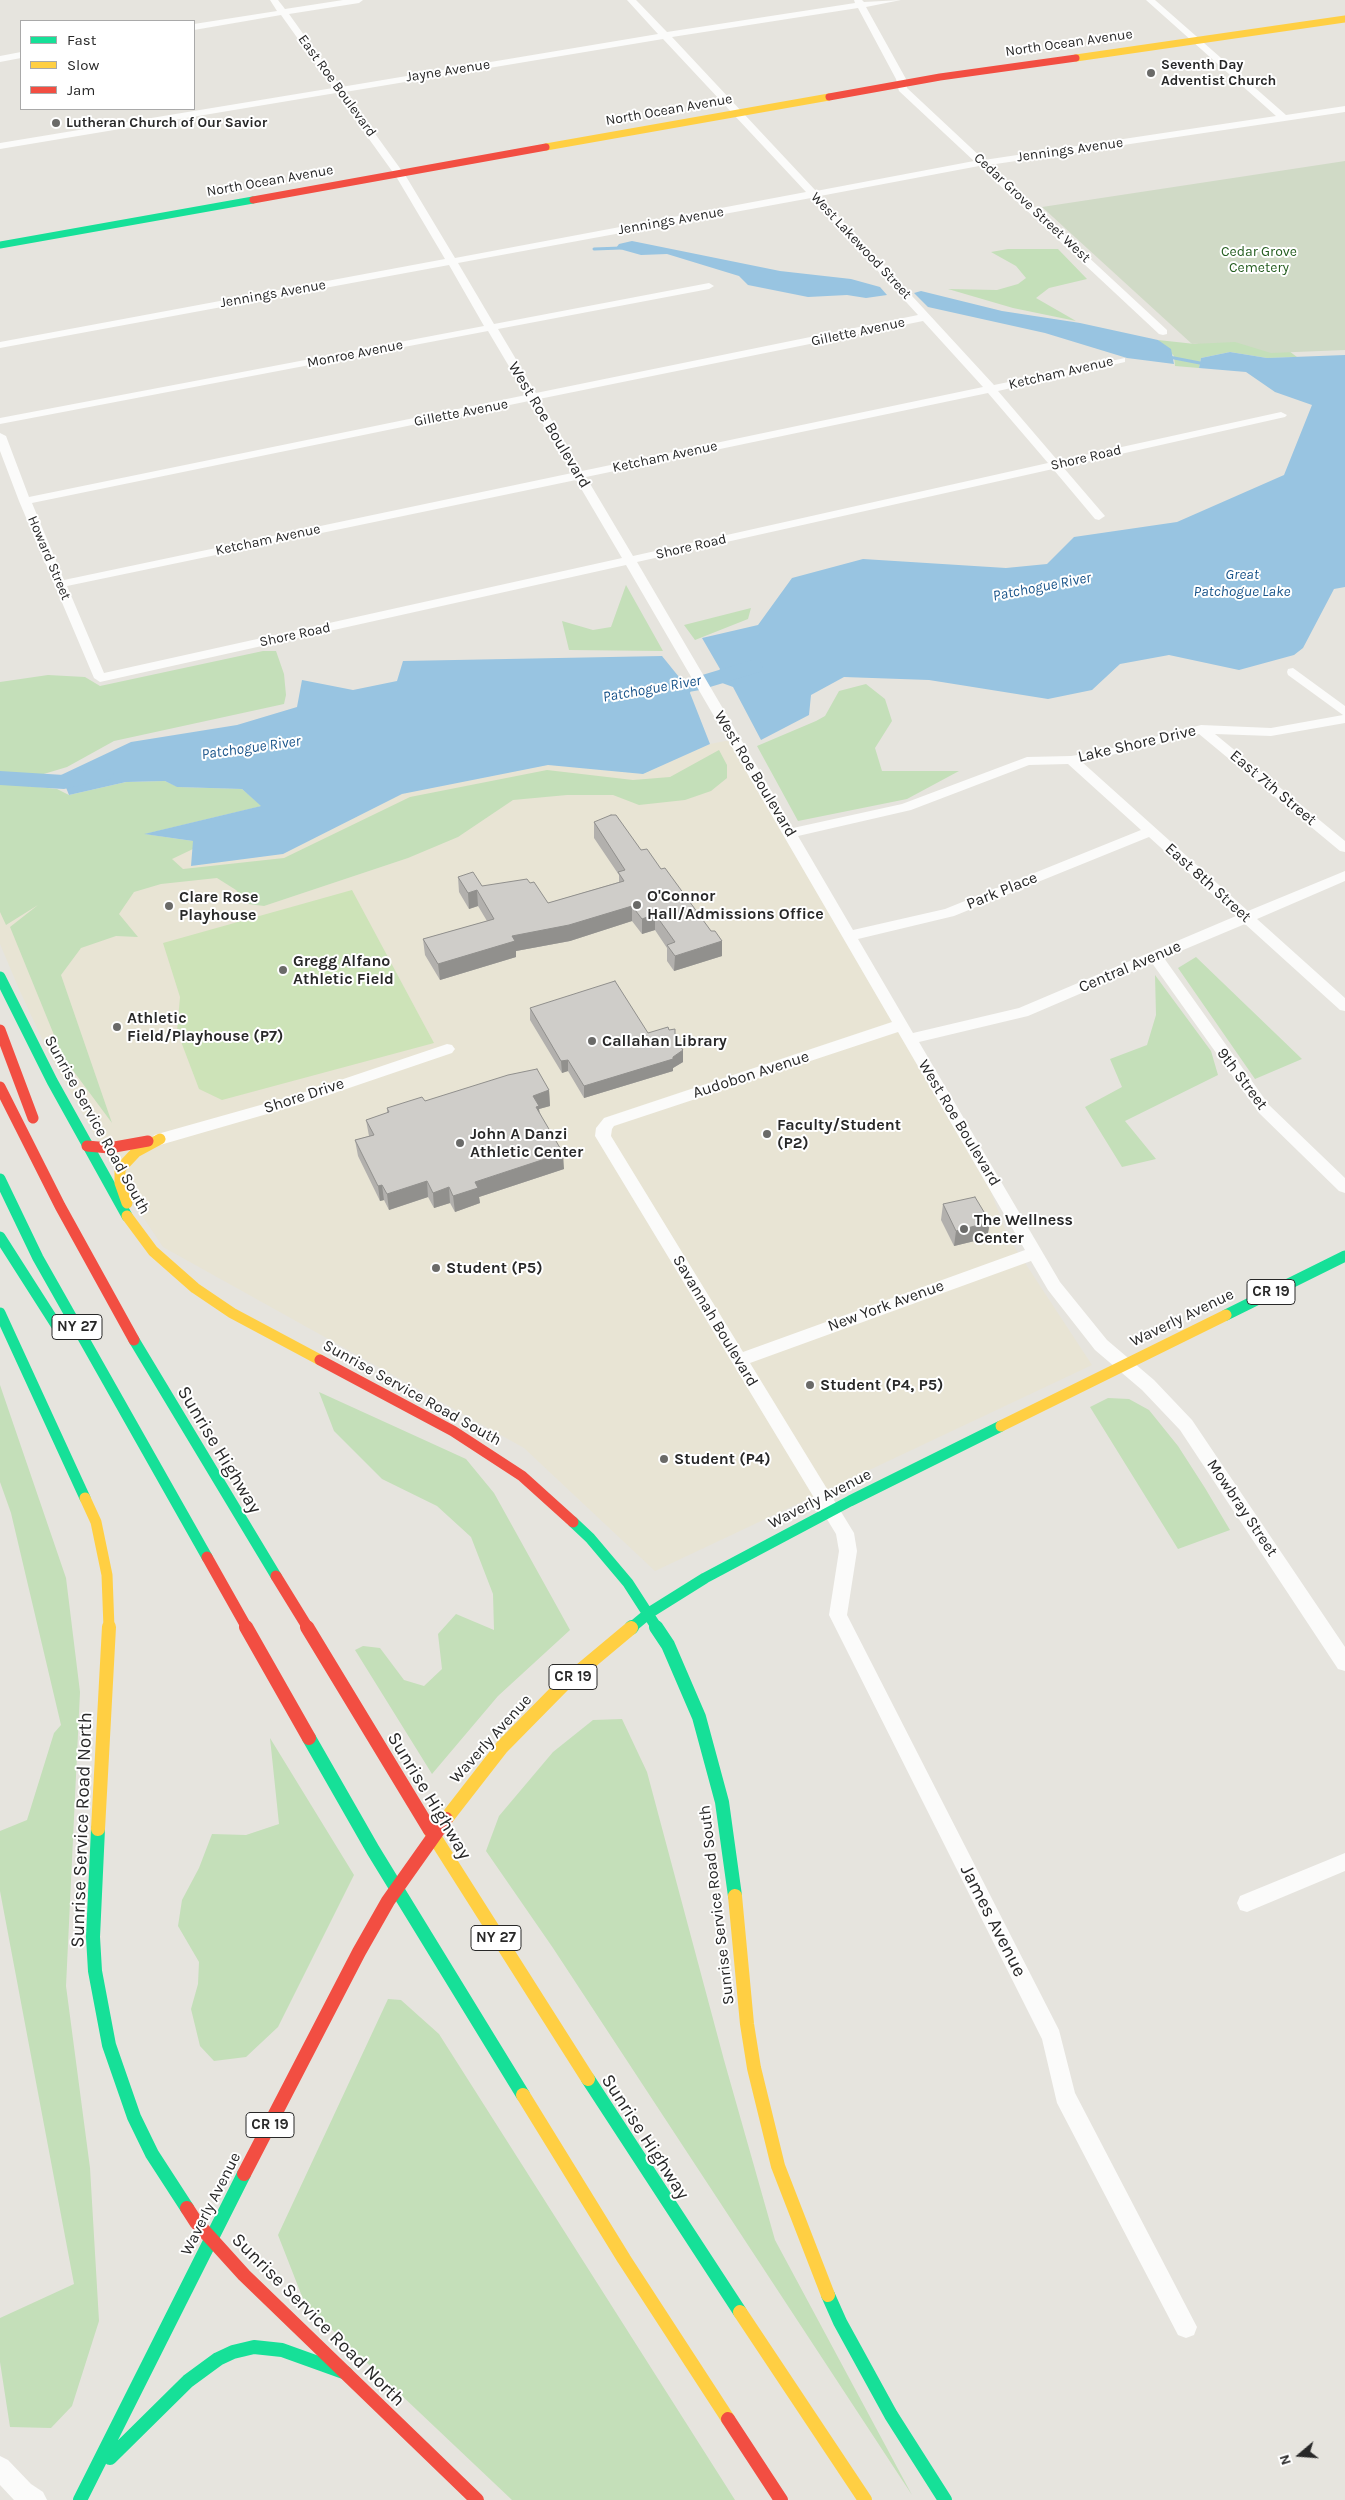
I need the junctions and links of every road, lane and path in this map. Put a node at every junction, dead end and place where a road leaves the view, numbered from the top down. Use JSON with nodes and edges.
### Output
{"nodes":[{"id":1,"x":274,"y":0,"type":"edge"},
{"id":2,"x":359,"y":0,"type":"edge"},
{"id":3,"x":631,"y":0,"type":"edge"},
{"id":4,"x":897,"y":0,"type":"edge"},
{"id":5,"x":1150,"y":0,"type":"edge"},
{"id":6,"x":859,"y":2,"type":"edge"},
{"id":7,"x":284,"y":12,"type":"junction"},
{"id":8,"x":1345,"y":19,"type":"edge"},
{"id":9,"x":195,"y":27,"type":"edge"},
{"id":10,"x":666,"y":35,"type":"junction"},
{"id":11,"x":1196,"y":40,"type":"junction"},
{"id":12,"x":20,"y":55,"type":"edge"},
{"id":13,"x":0,"y":59,"type":"edge"},
{"id":14,"x":901,"y":84,"type":"junction"},
{"id":15,"x":339,"y":89,"type":"junction"},
{"id":16,"x":1345,"y":109,"type":"edge"},
{"id":17,"x":739,"y":113,"type":"junction"},
{"id":18,"x":1284,"y":118,"type":"junction"},
{"id":19,"x":0,"y":146,"type":"edge"},
{"id":20,"x":983,"y":163,"type":"junction"},
{"id":21,"x":398,"y":173,"type":"junction"},
{"id":22,"x":814,"y":195,"type":"junction"},
{"id":23,"x":0,"y":245,"type":"edge"},
{"id":24,"x":452,"y":261,"type":"junction"},
{"id":25,"x":709,"y":286,"type":"dead end"},
{"id":26,"x":926,"y":317,"type":"junction"},
{"id":27,"x":492,"y":328,"type":"junction"},
{"id":28,"x":1163,"y":332,"type":"dead end"},
{"id":29,"x":0,"y":345,"type":"edge"},
{"id":30,"x":1121,"y":360,"type":"dead end"},
{"id":31,"x":991,"y":389,"type":"junction"},
{"id":32,"x":533,"y":398,"type":"junction"},
{"id":33,"x":1281,"y":414,"type":"dead end"},
{"id":34,"x":0,"y":421,"type":"edge"},
{"id":35,"x":0,"y":436,"type":"edge"},
{"id":36,"x":1056,"y":465,"type":"junction"},
{"id":37,"x":580,"y":475,"type":"junction"},
{"id":38,"x":25,"y":501,"type":"junction"},
{"id":39,"x":1099,"y":516,"type":"dead end"},
{"id":40,"x":630,"y":560,"type":"junction"},
{"id":41,"x":61,"y":584,"type":"junction"},
{"id":42,"x":1293,"y":672,"type":"dead end"},
{"id":43,"x":100,"y":678,"type":"joint"},
{"id":44,"x":1345,"y":712,"type":"edge"},
{"id":45,"x":1345,"y":719,"type":"edge"},
{"id":46,"x":1201,"y":729,"type":"junction"},
{"id":47,"x":1071,"y":760,"type":"junction"},
{"id":48,"x":1151,"y":832,"type":"junction"},
{"id":49,"x":790,"y":833,"type":"junction"},
{"id":50,"x":1345,"y":848,"type":"edge"},
{"id":51,"x":1345,"y":876,"type":"edge"},
{"id":52,"x":1248,"y":918,"type":"junction"},
{"id":53,"x":849,"y":936,"type":"junction"},
{"id":54,"x":1155,"y":957,"type":"junction"},
{"id":55,"x":0,"y":977,"type":"edge"},
{"id":56,"x":1345,"y":1006,"type":"edge"},
{"id":57,"x":901,"y":1025,"type":"junction"},
{"id":58,"x":0,"y":1030,"type":"edge"},
{"id":59,"x":909,"y":1039,"type":"junction"},
{"id":60,"x":447,"y":1049,"type":"dead end"},
{"id":61,"x":0,"y":1087,"type":"edge"},
{"id":62,"x":604,"y":1128,"type":"joint"},
{"id":63,"x":160,"y":1139,"type":"junction"},
{"id":64,"x":87,"y":1146,"type":"junction"},
{"id":65,"x":0,"y":1179,"type":"edge"},
{"id":66,"x":1345,"y":1187,"type":"edge"},
{"id":67,"x":60,"y":1206,"type":"junction"},
{"id":68,"x":136,"y":1231,"type":"junction"},
{"id":69,"x":0,"y":1237,"type":"edge"},
{"id":70,"x":1034,"y":1253,"type":"junction"},
{"id":71,"x":1345,"y":1256,"type":"edge"},
{"id":72,"x":0,"y":1313,"type":"edge"},
{"id":73,"x":68,"y":1343,"type":"dead end"},
{"id":74,"x":739,"y":1360,"type":"junction"},
{"id":75,"x":1124,"y":1364,"type":"junction"},
{"id":76,"x":91,"y":1375,"type":"dead end"},
{"id":77,"x":158,"y":1474,"type":"junction"},
{"id":78,"x":831,"y":1513,"type":"junction"},
{"id":79,"x":649,"y":1613,"type":"junction"},
{"id":80,"x":1345,"y":1663,"type":"edge"},
{"id":81,"x":1345,"y":1862,"type":"edge"},
{"id":82,"x":1246,"y":1902,"type":"dead end"},
{"id":83,"x":211,"y":2238,"type":"junction"},
{"id":84,"x":1186,"y":2327,"type":"dead end"},
{"id":85,"x":346,"y":2373,"type":"junction"},
{"id":86,"x":0,"y":2468,"type":"edge"},
{"id":87,"x":93,"y":2474,"type":"junction"},
{"id":88,"x":35,"y":2500,"type":"edge"},
{"id":89,"x":80,"y":2500,"type":"edge"},
{"id":90,"x":477,"y":2500,"type":"edge"},
{"id":91,"x":781,"y":2500,"type":"edge"},
{"id":92,"x":865,"y":2500,"type":"edge"},
{"id":93,"x":945,"y":2500,"type":"edge"}],
"edges":[{"from":1,"to":7,"type":"street","name":"East Roe Boulevard"},
{"from":2,"to":7,"type":"street"},
{"from":3,"to":10,"type":"street","name":"West Lakewood Street"},
{"from":4,"to":6,"type":"street","name":"Jayne Avenue"},
{"from":5,"to":11,"type":"street"},
{"from":6,"to":10,"type":"street","name":"Jayne Avenue"},
{"from":6,"to":14,"type":"street","name":"Cedar Grove Street West"},
{"from":7,"to":9,"type":"street"},
{"from":7,"to":15,"type":"street","name":"East Roe Boulevard"},
{"from":8,"to":11,"type":"main road","name":"North Ocean Avenue"},
{"from":10,"to":15,"type":"street","name":"Jayne Avenue"},
{"from":10,"to":17,"type":"street","name":"West Lakewood Street"},
{"from":11,"to":14,"type":"main road","name":"North Ocean Avenue"},
{"from":11,"to":18,"type":"street"},
{"from":12,"to":13,"type":"street"},
{"from":14,"to":17,"type":"main road","name":"North Ocean Avenue"},
{"from":14,"to":20,"type":"street","name":"Cedar Grove Street West"},
{"from":15,"to":19,"type":"street","name":"Jayne Avenue"},
{"from":15,"to":21,"type":"street","name":"East Roe Boulevard"},
{"from":16,"to":18,"type":"street","name":"Jennings Avenue"},
{"from":17,"to":21,"type":"main road","name":"North Ocean Avenue"},
{"from":17,"to":22,"type":"street","name":"West Lakewood Street"},
{"from":18,"to":20,"type":"street","name":"Jennings Avenue"},
{"from":20,"to":22,"type":"street","name":"Jennings Avenue"},
{"from":20,"to":28,"type":"street","name":"Cedar Grove Street West"},
{"from":21,"to":23,"type":"main road","name":"North Ocean Avenue"},
{"from":21,"to":24,"type":"street","name":"West Roe Boulevard"},
{"from":22,"to":24,"type":"street","name":"Jennings Avenue"},
{"from":22,"to":26,"type":"street","name":"West Lakewood Street"},
{"from":24,"to":27,"type":"street","name":"West Roe Boulevard"},
{"from":24,"to":29,"type":"street","name":"Jennings Avenue"},
{"from":25,"to":27,"type":"street","name":"Monroe Avenue"},
{"from":26,"to":31,"type":"street","name":"West Lakewood Street"},
{"from":26,"to":32,"type":"street","name":"Gillette Avenue"},
{"from":27,"to":32,"type":"street","name":"West Roe Boulevard"},
{"from":27,"to":34,"type":"street","name":"Monroe Avenue"},
{"from":30,"to":31,"type":"street","name":"Ketcham Avenue"},
{"from":31,"to":36,"type":"street","name":"West Lakewood Street"},
{"from":31,"to":37,"type":"street","name":"Ketcham Avenue"},
{"from":32,"to":37,"type":"street","name":"West Roe Boulevard"},
{"from":32,"to":38,"type":"street","name":"Gillette Avenue"},
{"from":33,"to":36,"type":"street","name":"Shore Road"},
{"from":35,"to":38,"type":"street","name":"Howard Street"},
{"from":36,"to":39,"type":"street","name":"West Lakewood Street"},
{"from":36,"to":40,"type":"street","name":"Shore Road"},
{"from":37,"to":40,"type":"street","name":"West Roe Boulevard"},
{"from":37,"to":41,"type":"street","name":"Ketcham Avenue"},
{"from":38,"to":41,"type":"street","name":"Howard Street"},
{"from":40,"to":43,"type":"street","name":"Shore Road"},
{"from":40,"to":49,"type":"street","name":"West Roe Boulevard"},
{"from":41,"to":43,"type":"street","name":"Howard Street"},
{"from":42,"to":44,"type":"street"},
{"from":45,"to":46,"type":"street","name":"Lake Shore Drive"},
{"from":46,"to":47,"type":"street","name":"Lake Shore Drive"},
{"from":46,"to":50,"type":"street","name":"East 7th Street"},
{"from":47,"to":48,"type":"street","name":"East 8th Street"},
{"from":47,"to":49,"type":"street","name":"Lake Shore Drive"},
{"from":48,"to":52,"type":"street","name":"East 8th Street"},
{"from":48,"to":53,"type":"street","name":"Park Place"},
{"from":49,"to":53,"type":"street","name":"West Roe Boulevard"},
{"from":51,"to":52,"type":"street","name":"Central Avenue"},
{"from":52,"to":54,"type":"street","name":"Central Avenue"},
{"from":52,"to":56,"type":"street","name":"East 8th Street"},
{"from":53,"to":57,"type":"street","name":"West Roe Boulevard"},
{"from":54,"to":59,"type":"street","name":"Central Avenue"},
{"from":54,"to":66,"type":"street","name":"9th Street"},
{"from":55,"to":64,"type":"main road","name":"Sunrise Service Road South"},
{"from":57,"to":59,"type":"street","name":"West Roe Boulevard"},
{"from":57,"to":62,"type":"street","name":"Audobon Avenue"},
{"from":58,"to":67,"type":"main road"},
{"from":59,"to":70,"type":"street","name":"West Roe Boulevard"},
{"from":60,"to":63,"type":"street","name":"Shore Drive"},
{"from":61,"to":67,"type":"main road","name":"Sunrise Highway","number":"NY 27"},
{"from":62,"to":74,"type":"street","name":"Savannah Boulevard"},
{"from":63,"to":64,"type":"main road"},
{"from":63,"to":68,"type":"main road"},
{"from":64,"to":68,"type":"main road","name":"Sunrise Service Road South"},
{"from":65,"to":77,"type":"main road","number":"NY 27"},
{"from":67,"to":92,"type":"main road","name":"Sunrise Highway","number":"NY 27"},
{"from":68,"to":79,"type":"main road","name":"Sunrise Service Road South"},
{"from":69,"to":73,"type":"main road"},
{"from":70,"to":74,"type":"street","name":"New York Avenue"},
{"from":70,"to":75,"type":"street","name":"West Roe Boulevard"},
{"from":71,"to":75,"type":"main road","name":"Waverly Avenue","number":"CR 19"},
{"from":72,"to":83,"type":"main road","name":"Sunrise Service Road North"},
{"from":74,"to":78,"type":"street","name":"Savannah Boulevard"},
{"from":75,"to":78,"type":"main road","name":"Waverly Avenue","number":"CR 19"},
{"from":75,"to":80,"type":"street","name":"Mowbray Street"},
{"from":76,"to":77,"type":"main road"},
{"from":77,"to":91,"type":"main road","number":"NY 27"},
{"from":78,"to":79,"type":"main road","name":"Waverly Avenue","number":"CR 19"},
{"from":78,"to":84,"type":"street","name":"James Avenue"},
{"from":79,"to":83,"type":"main road","name":"Waverly Avenue","number":"CR 19"},
{"from":79,"to":93,"type":"main road","name":"Sunrise Service Road South"},
{"from":81,"to":82,"type":"street"},
{"from":83,"to":85,"type":"main road","name":"Sunrise Service Road North"},
{"from":83,"to":87,"type":"main road","name":"Waverly Avenue","number":"CR 19"},
{"from":85,"to":87,"type":"main road"},
{"from":85,"to":90,"type":"main road","name":"Sunrise Service Road North"},
{"from":86,"to":88,"type":"street"},
{"from":87,"to":89,"type":"main road","name":"Waverly Avenue","number":"CR 19"}]}
